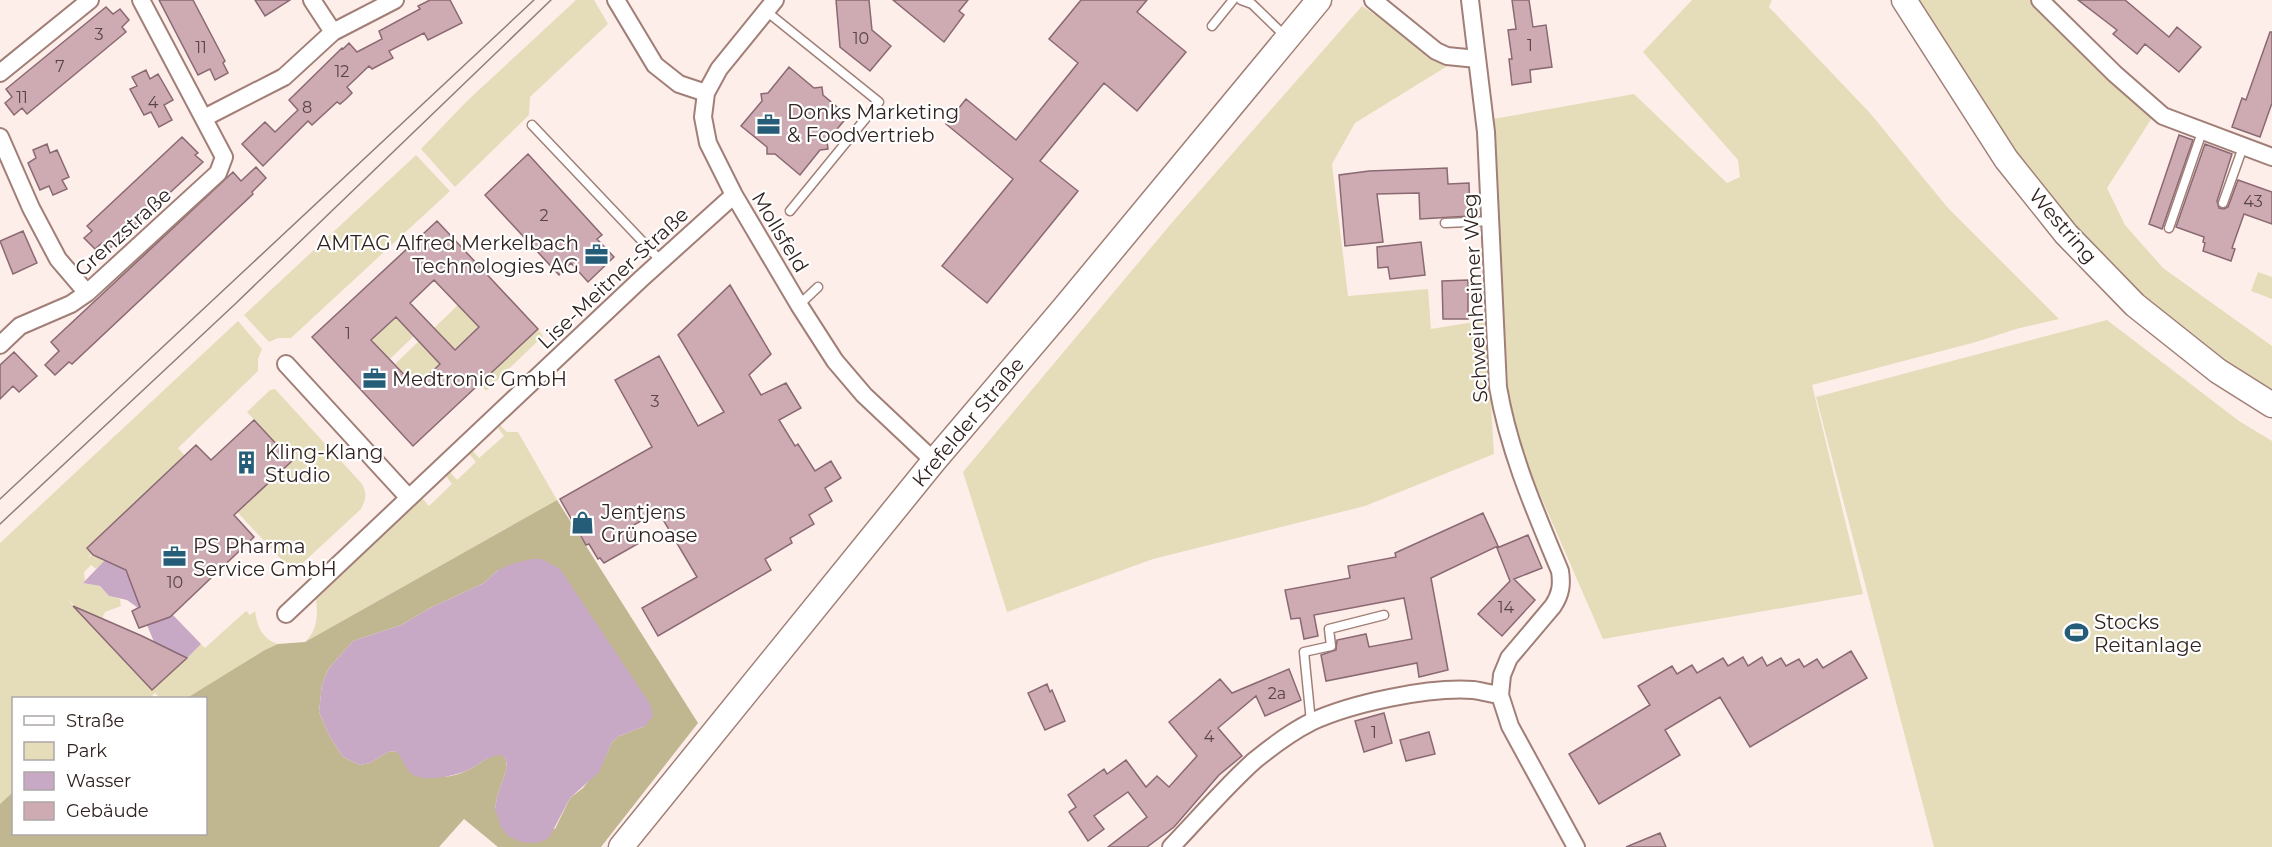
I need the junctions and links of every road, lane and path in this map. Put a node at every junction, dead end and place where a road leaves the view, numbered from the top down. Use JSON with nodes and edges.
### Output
{"nodes":[{"id":1,"x":90,"y":0,"type":"edge"},
{"id":2,"x":141,"y":0,"type":"edge"},
{"id":3,"x":312,"y":0,"type":"edge"},
{"id":4,"x":395,"y":0,"type":"edge"},
{"id":5,"x":616,"y":0,"type":"edge"},
{"id":6,"x":1233,"y":0,"type":"edge"},
{"id":7,"x":1242,"y":0,"type":"edge"},
{"id":8,"x":1319,"y":0,"type":"edge"},
{"id":9,"x":1373,"y":0,"type":"edge"},
{"id":10,"x":1470,"y":0,"type":"edge"},
{"id":11,"x":1904,"y":0,"type":"edge"},
{"id":12,"x":2040,"y":0,"type":"edge"},
{"id":13,"x":770,"y":5,"type":"edge"},
{"id":14,"x":1212,"y":26,"type":"dead end"},
{"id":15,"x":333,"y":32,"type":"junction"},
{"id":16,"x":1288,"y":39,"type":"junction"},
{"id":17,"x":1477,"y":59,"type":"junction"},
{"id":18,"x":0,"y":73,"type":"edge"},
{"id":19,"x":706,"y":93,"type":"junction"},
{"id":20,"x":204,"y":118,"type":"junction"},
{"id":21,"x":532,"y":124,"type":"dead end"},
{"id":22,"x":2202,"y":132,"type":"junction"},
{"id":23,"x":0,"y":137,"type":"edge"},
{"id":24,"x":2242,"y":147,"type":"junction"},
{"id":25,"x":2272,"y":157,"type":"edge"},
{"id":26,"x":734,"y":195,"type":"junction"},
{"id":27,"x":2223,"y":203,"type":"dead end"},
{"id":28,"x":790,"y":211,"type":"dead end"},
{"id":29,"x":1491,"y":221,"type":"junction"},
{"id":30,"x":1445,"y":223,"type":"dead end"},
{"id":31,"x":2169,"y":228,"type":"dead end"},
{"id":32,"x":661,"y":261,"type":"junction"},
{"id":33,"x":818,"y":287,"type":"dead end"},
{"id":34,"x":87,"y":293,"type":"junction"},
{"id":35,"x":799,"y":305,"type":"junction"},
{"id":36,"x":0,"y":345,"type":"edge"},
{"id":37,"x":286,"y":364,"type":"dead end"},
{"id":38,"x":2272,"y":405,"type":"edge"},
{"id":39,"x":934,"y":461,"type":"junction"},
{"id":40,"x":409,"y":498,"type":"junction"},
{"id":41,"x":286,"y":614,"type":"dead end"},
{"id":42,"x":1384,"y":615,"type":"dead end"},
{"id":43,"x":1500,"y":695,"type":"junction"},
{"id":44,"x":1311,"y":722,"type":"junction"},
{"id":45,"x":621,"y":847,"type":"edge"},
{"id":46,"x":1171,"y":847,"type":"edge"},
{"id":47,"x":1576,"y":847,"type":"edge"}],
"edges":[{"from":1,"to":18,"type":"street"},
{"from":2,"to":20,"type":"street","name":"Grenzstraße"},
{"from":3,"to":15,"type":"street"},
{"from":4,"to":15,"type":"street"},
{"from":5,"to":19,"type":"street"},
{"from":6,"to":14,"type":"lane"},
{"from":7,"to":16,"type":"lane"},
{"from":8,"to":16,"type":"main road","name":"Krefelder Straße"},
{"from":9,"to":17,"type":"street"},
{"from":10,"to":17,"type":"street","name":"Schweinheimer Weg"},
{"from":11,"to":38,"type":"main road","name":"Westring"},
{"from":12,"to":22,"type":"street"},
{"from":13,"to":19,"type":"street","name":"Mollsfeld"},
{"from":13,"to":28,"type":"lane"},
{"from":15,"to":20,"type":"street"},
{"from":16,"to":39,"type":"main road","name":"Krefelder Straße"},
{"from":17,"to":29,"type":"street","name":"Schweinheimer Weg"},
{"from":19,"to":26,"type":"street","name":"Mollsfeld"},
{"from":20,"to":34,"type":"street","name":"Grenzstraße"},
{"from":21,"to":32,"type":"lane"},
{"from":22,"to":24,"type":"street"},
{"from":22,"to":31,"type":"lane"},
{"from":23,"to":34,"type":"street"},
{"from":24,"to":25,"type":"street"},
{"from":24,"to":27,"type":"lane"},
{"from":26,"to":32,"type":"street","name":"Lise-Meitner-Straße"},
{"from":26,"to":35,"type":"street","name":"Mollsfeld"},
{"from":29,"to":30,"type":"lane"},
{"from":29,"to":43,"type":"street","name":"Schweinheimer Weg"},
{"from":32,"to":40,"type":"street","name":"Lise-Meitner-Straße"},
{"from":33,"to":35,"type":"lane"},
{"from":34,"to":36,"type":"street","name":"Grenzstraße"},
{"from":35,"to":39,"type":"street","name":"Mollsfeld"},
{"from":37,"to":40,"type":"street"},
{"from":39,"to":45,"type":"main road","name":"Krefelder Straße"},
{"from":40,"to":41,"type":"street","name":"Lise-Meitner-Straße"},
{"from":42,"to":44,"type":"lane"},
{"from":43,"to":44,"type":"street"},
{"from":43,"to":47,"type":"street","name":"Schweinheimer Weg"},
{"from":44,"to":46,"type":"street"}]}
